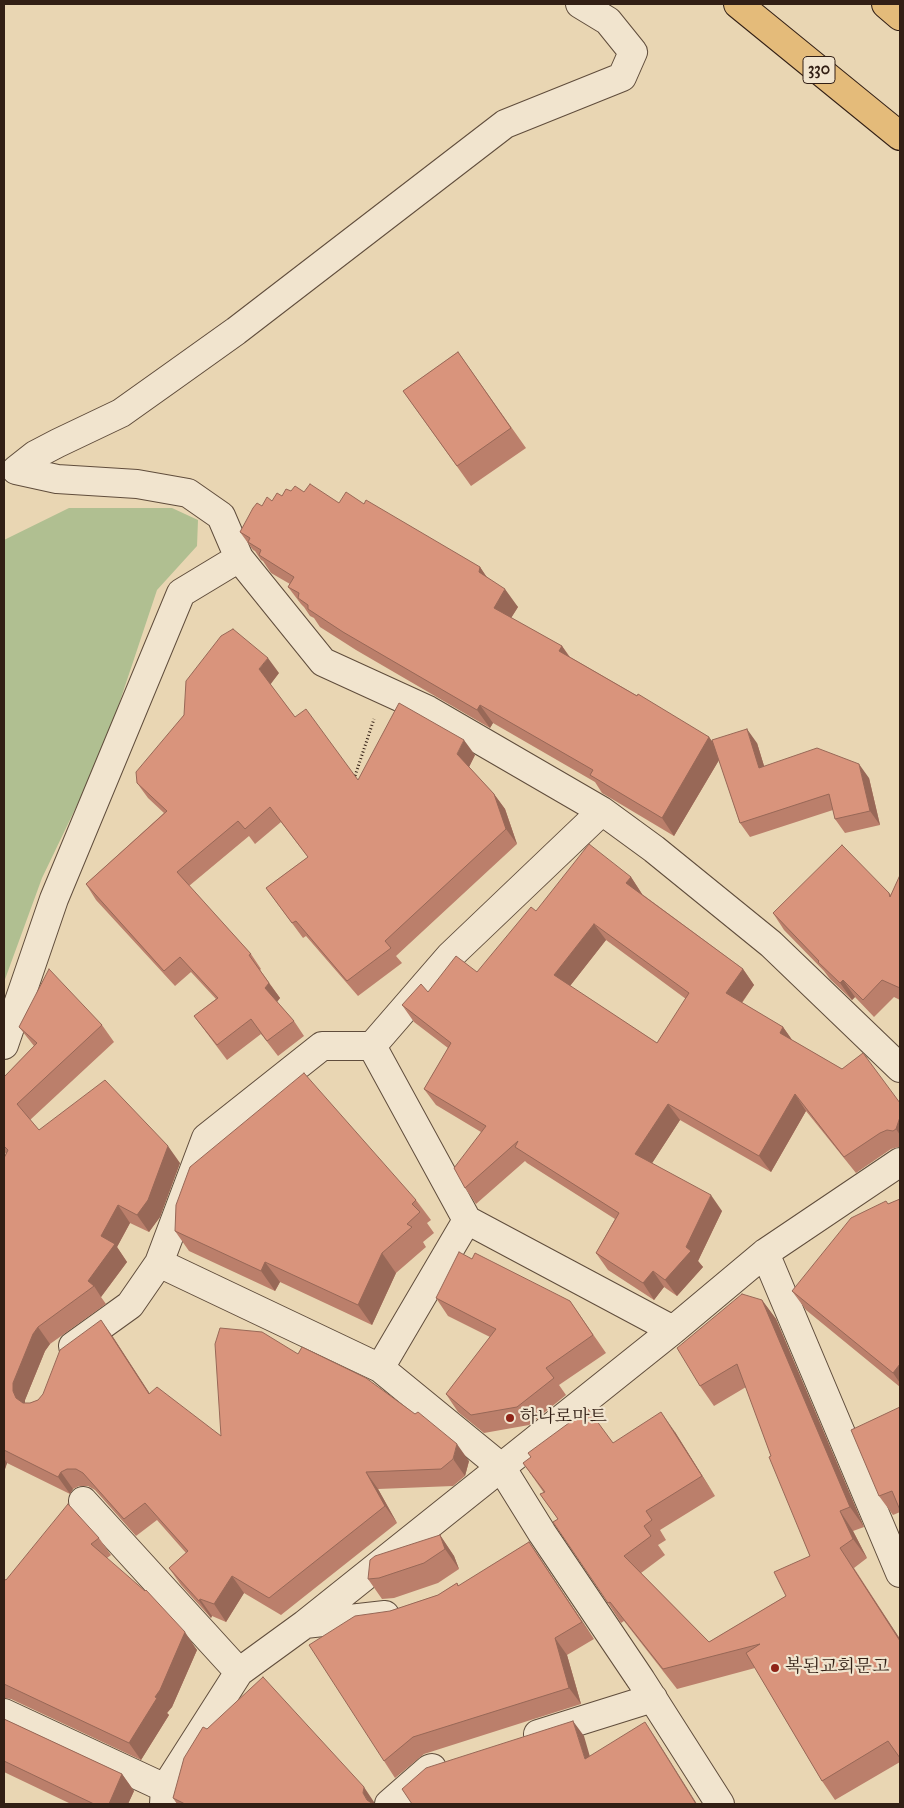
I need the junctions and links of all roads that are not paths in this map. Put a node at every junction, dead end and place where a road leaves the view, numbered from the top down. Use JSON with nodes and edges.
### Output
{"nodes":[{"id":1,"x":580,"y":4,"type":"edge"},
{"id":2,"x":738,"y":4,"type":"edge"},
{"id":3,"x":886,"y":4,"type":"edge"},
{"id":4,"x":900,"y":16,"type":"edge"},
{"id":5,"x":900,"y":136,"type":"edge"},
{"id":6,"x":10,"y":473,"type":"edge"},
{"id":7,"x":240,"y":558,"type":"junction"},
{"id":8,"x":602,"y":811,"type":"junction"},
{"id":9,"x":4,"y":1045,"type":"edge"},
{"id":10,"x":372,"y":1046,"type":"junction"},
{"id":11,"x":900,"y":1068,"type":"edge"},
{"id":12,"x":900,"y":1162,"type":"edge"},
{"id":13,"x":467,"y":1220,"type":"junction"},
{"id":14,"x":765,"y":1253,"type":"junction"},
{"id":15,"x":159,"y":1263,"type":"junction"},
{"id":16,"x":673,"y":1330,"type":"junction"},
{"id":17,"x":56,"y":1365,"type":"edge"},
{"id":18,"x":380,"y":1368,"type":"junction"},
{"id":19,"x":501,"y":1467,"type":"junction"},
{"id":20,"x":83,"y":1501,"type":"dead end"},
{"id":21,"x":542,"y":1533,"type":"junction"},
{"id":22,"x":518,"y":1549,"type":"edge"},
{"id":23,"x":900,"y":1573,"type":"edge"},
{"id":24,"x":405,"y":1611,"type":"edge"},
{"id":25,"x":305,"y":1624,"type":"junction"},
{"id":26,"x":239,"y":1672,"type":"junction"},
{"id":27,"x":653,"y":1698,"type":"junction"},
{"id":28,"x":4,"y":1713,"type":"edge"},
{"id":29,"x":513,"y":1742,"type":"edge"},
{"id":30,"x":456,"y":1760,"type":"edge"},
{"id":31,"x":164,"y":1796,"type":"edge"},
{"id":32,"x":389,"y":1804,"type":"edge"},
{"id":33,"x":720,"y":1804,"type":"edge"}],
"edges":[{"from":1,"to":6,"type":"street"},
{"from":2,"to":5,"type":"highway","number":"330"},
{"from":3,"to":4,"type":"highway"},
{"from":6,"to":7,"type":"street"},
{"from":7,"to":8,"type":"street"},
{"from":7,"to":9,"type":"street"},
{"from":8,"to":10,"type":"street"},
{"from":8,"to":11,"type":"street"},
{"from":10,"to":13,"type":"street"},
{"from":10,"to":15,"type":"street"},
{"from":12,"to":14,"type":"street"},
{"from":13,"to":16,"type":"street"},
{"from":13,"to":18,"type":"street"},
{"from":14,"to":16,"type":"street"},
{"from":14,"to":23,"type":"street"},
{"from":15,"to":17,"type":"street"},
{"from":15,"to":18,"type":"street"},
{"from":16,"to":19,"type":"street"},
{"from":18,"to":19,"type":"street"},
{"from":19,"to":21,"type":"street"},
{"from":19,"to":25,"type":"street"},
{"from":20,"to":26,"type":"street"},
{"from":21,"to":22,"type":"street"},
{"from":21,"to":27,"type":"street"},
{"from":24,"to":25,"type":"street"},
{"from":25,"to":26,"type":"street"},
{"from":26,"to":31,"type":"street"},
{"from":27,"to":29,"type":"street"},
{"from":27,"to":33,"type":"street"},
{"from":28,"to":31,"type":"street"},
{"from":30,"to":32,"type":"street"}]}
